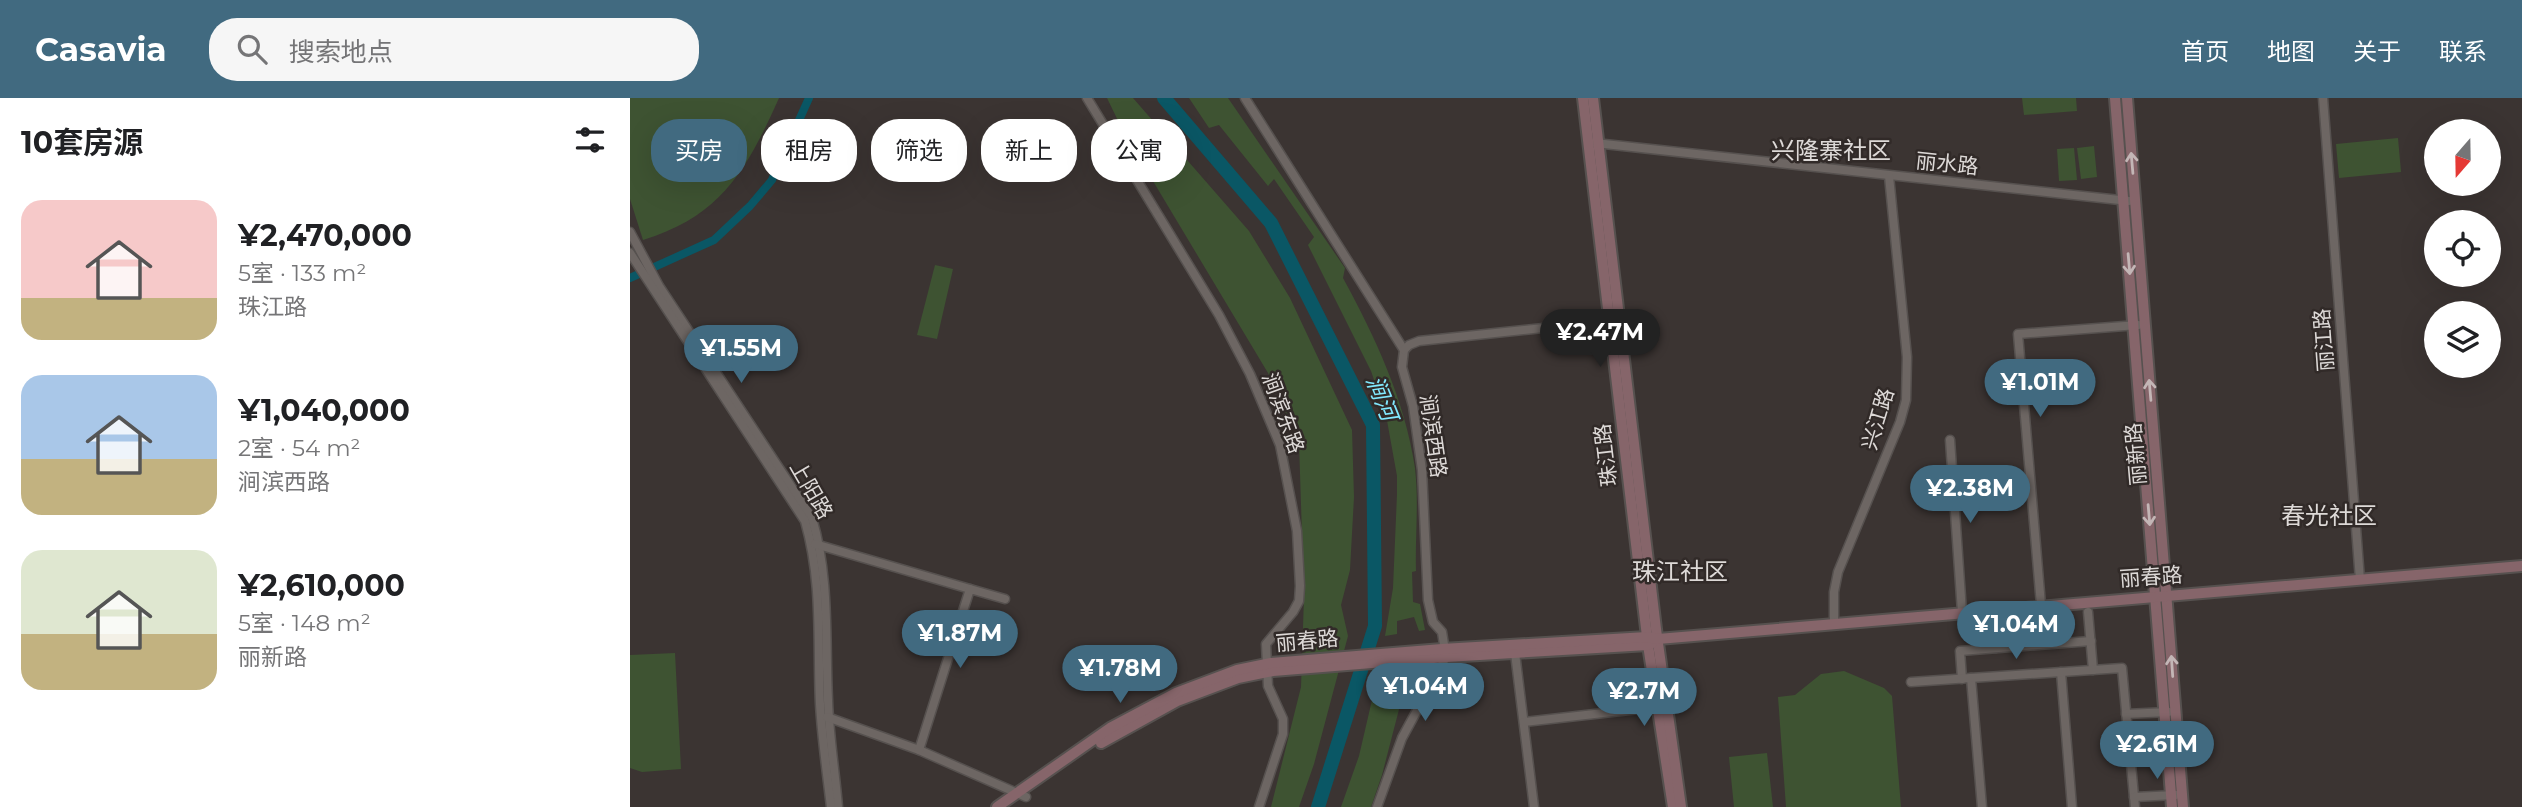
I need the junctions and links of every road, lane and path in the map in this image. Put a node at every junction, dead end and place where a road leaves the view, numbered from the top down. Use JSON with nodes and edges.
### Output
{"nodes":[{"id":1,"x":1087,"y":98,"type":"edge"},
{"id":2,"x":1245,"y":98,"type":"edge"},
{"id":3,"x":1583,"y":98,"type":"edge"},
{"id":4,"x":1593,"y":98,"type":"edge"},
{"id":5,"x":2115,"y":98,"type":"edge"},
{"id":6,"x":2127,"y":98,"type":"edge"},
{"id":7,"x":2323,"y":98,"type":"edge"},
{"id":8,"x":1593,"y":143,"type":"junction"},
{"id":9,"x":1889,"y":176,"type":"junction"},
{"id":10,"x":2129,"y":201,"type":"junction"},
{"id":11,"x":630,"y":232,"type":"edge"},
{"id":12,"x":630,"y":253,"type":"edge"},
{"id":13,"x":655,"y":287,"type":"junction"},
{"id":14,"x":1610,"y":321,"type":"junction"},
{"id":15,"x":2139,"y":325,"type":"junction"},
{"id":16,"x":1404,"y":350,"type":"junction"},
{"id":17,"x":1950,"y":440,"type":"dead end"},
{"id":18,"x":815,"y":544,"type":"junction"},
{"id":19,"x":2522,"y":566,"type":"edge"},
{"id":20,"x":2360,"y":580,"type":"junction"},
{"id":21,"x":970,"y":589,"type":"junction"},
{"id":22,"x":2161,"y":596,"type":"junction"},
{"id":23,"x":1005,"y":599,"type":"dead end"},
{"id":24,"x":2041,"y":605,"type":"junction"},
{"id":25,"x":1993,"y":610,"type":"junction"},
{"id":26,"x":1962,"y":612,"type":"junction"},
{"id":27,"x":2088,"y":612,"type":"dead end"},
{"id":28,"x":1834,"y":622,"type":"junction"},
{"id":29,"x":1651,"y":640,"type":"junction"},
{"id":30,"x":2091,"y":640,"type":"junction"},
{"id":31,"x":1996,"y":648,"type":"junction"},
{"id":32,"x":1444,"y":653,"type":"junction"},
{"id":33,"x":1515,"y":653,"type":"junction"},
{"id":34,"x":1269,"y":668,"type":"junction"},
{"id":35,"x":2093,"y":670,"type":"junction"},
{"id":36,"x":2061,"y":672,"type":"junction"},
{"id":37,"x":1966,"y":678,"type":"junction"},
{"id":38,"x":1911,"y":682,"type":"dead end"},
{"id":39,"x":1656,"y":707,"type":"junction"},
{"id":40,"x":2170,"y":712,"type":"junction"},
{"id":41,"x":2126,"y":714,"type":"junction"},
{"id":42,"x":825,"y":716,"type":"junction"},
{"id":43,"x":1524,"y":722,"type":"junction"},
{"id":44,"x":919,"y":750,"type":"junction"},
{"id":45,"x":1022,"y":795,"type":"junction"},
{"id":46,"x":2134,"y":797,"type":"junction"},
{"id":47,"x":2175,"y":799,"type":"edge"},
{"id":48,"x":831,"y":807,"type":"edge"},
{"id":49,"x":838,"y":807,"type":"edge"},
{"id":50,"x":997,"y":807,"type":"edge"},
{"id":51,"x":1010,"y":807,"type":"edge"},
{"id":52,"x":1259,"y":807,"type":"edge"},
{"id":53,"x":1377,"y":807,"type":"edge"},
{"id":54,"x":1535,"y":807,"type":"edge"},
{"id":55,"x":1673,"y":807,"type":"edge"},
{"id":56,"x":1681,"y":807,"type":"edge"},
{"id":57,"x":1982,"y":807,"type":"edge"},
{"id":58,"x":2072,"y":807,"type":"edge"},
{"id":59,"x":2135,"y":807,"type":"edge"},
{"id":60,"x":2183,"y":807,"type":"edge"}],
"edges":[{"from":1,"to":34,"type":"street","name":"涧滨东路"},
{"from":2,"to":16,"type":"street","name":"涧滨西路"},
{"from":3,"to":8,"type":"main road","name":"珠江路"},
{"from":4,"to":8,"type":"main road","name":"珠江路"},
{"from":5,"to":10,"type":"main road","name":"丽新路"},
{"from":10,"to":6,"type":"main road","name":"丽新路","one_way":true},
{"from":7,"to":20,"type":"street","name":"丽江路"},
{"from":8,"to":9,"type":"street","name":"丽水路"},
{"from":8,"to":14,"type":"main road","name":"珠江路"},
{"from":8,"to":29,"type":"main road","name":"珠江路"},
{"from":9,"to":10,"type":"street","name":"丽水路"},
{"from":9,"to":28,"type":"street","name":"兴江路"},
{"from":10,"to":15,"type":"main road","name":"丽新路"},
{"from":11,"to":13,"type":"street","name":"上阳路"},
{"from":12,"to":13,"type":"street","name":"上阳路"},
{"from":13,"to":18,"type":"street","name":"上阳路"},
{"from":14,"to":16,"type":"street"},
{"from":14,"to":29,"type":"main road","name":"珠江路"},
{"from":15,"to":22,"type":"main road","name":"丽新路"},
{"from":15,"to":24,"type":"street"},
{"from":16,"to":32,"type":"street","name":"涧滨西路"},
{"from":17,"to":26,"type":"street"},
{"from":18,"to":21,"type":"street"},
{"from":18,"to":42,"type":"street","name":"上阳路"},
{"from":19,"to":20,"type":"main road","name":"丽春路"},
{"from":20,"to":22,"type":"main road","name":"丽春路"},
{"from":21,"to":23,"type":"street"},
{"from":21,"to":44,"type":"street"},
{"from":22,"to":24,"type":"main road","name":"丽春路"},
{"from":22,"to":40,"type":"main road","name":"丽新路"},
{"from":24,"to":25,"type":"main road","name":"丽春路"},
{"from":25,"to":26,"type":"main road","name":"丽春路"},
{"from":25,"to":31,"type":"street"},
{"from":26,"to":28,"type":"main road","name":"丽春路"},
{"from":27,"to":30,"type":"street"},
{"from":28,"to":29,"type":"main road","name":"丽春路"},
{"from":29,"to":32,"type":"main road","name":"丽春路"},
{"from":29,"to":33,"type":"main road","name":"丽春路"},
{"from":29,"to":39,"type":"main road","name":"珠江路"},
{"from":29,"to":56,"type":"main road","name":"珠江路"},
{"from":30,"to":31,"type":"street"},
{"from":30,"to":35,"type":"street"},
{"from":31,"to":37,"type":"street"},
{"from":32,"to":33,"type":"main road","name":"丽春路"},
{"from":32,"to":34,"type":"main road","name":"丽春路"},
{"from":32,"to":53,"type":"street"},
{"from":33,"to":43,"type":"street"},
{"from":34,"to":45,"type":"main road","name":"丽春路"},
{"from":34,"to":52,"type":"street"},
{"from":35,"to":36,"type":"street"},
{"from":35,"to":41,"type":"street"},
{"from":36,"to":37,"type":"street"},
{"from":36,"to":58,"type":"street"},
{"from":37,"to":38,"type":"street"},
{"from":37,"to":57,"type":"street"},
{"from":39,"to":43,"type":"street"},
{"from":39,"to":55,"type":"main road","name":"珠江路"},
{"from":40,"to":41,"type":"street"},
{"from":40,"to":47,"type":"main road","name":"丽新路"},
{"from":41,"to":46,"type":"street"},
{"from":42,"to":44,"type":"street"},
{"from":42,"to":48,"type":"street","name":"上阳路"},
{"from":42,"to":49,"type":"street","name":"上阳路"},
{"from":43,"to":54,"type":"street"},
{"from":44,"to":45,"type":"street"},
{"from":45,"to":50,"type":"main road","name":"丽春路"},
{"from":45,"to":51,"type":"main road","name":"丽春路"},
{"from":46,"to":47,"type":"street"},
{"from":46,"to":59,"type":"street"},
{"from":47,"to":60,"type":"main road","name":"丽新路"}]}
